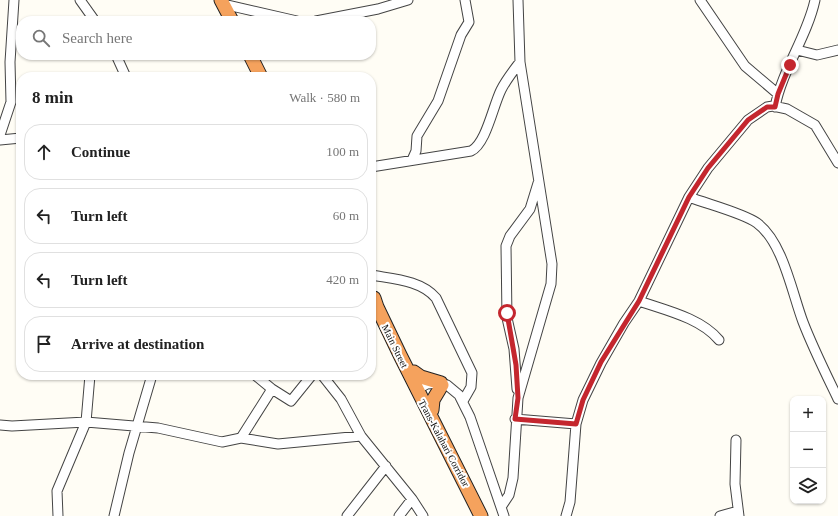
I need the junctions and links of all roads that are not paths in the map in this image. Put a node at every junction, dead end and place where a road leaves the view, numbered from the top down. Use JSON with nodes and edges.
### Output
{"nodes":[{"id":1,"x":14,"y":0,"type":"edge"},
{"id":2,"x":80,"y":0,"type":"edge"},
{"id":3,"x":408,"y":0,"type":"edge"},
{"id":4,"x":465,"y":0,"type":"edge"},
{"id":5,"x":518,"y":0,"type":"edge"},
{"id":6,"x":700,"y":0,"type":"edge"},
{"id":7,"x":815,"y":0,"type":"edge"},
{"id":8,"x":222,"y":2,"type":"edge"},
{"id":9,"x":377,"y":5,"type":"edge"},
{"id":10,"x":91,"y":16,"type":"edge"},
{"id":11,"x":229,"y":16,"type":"edge"},
{"id":12,"x":277,"y":16,"type":"edge"},
{"id":13,"x":335,"y":16,"type":"edge"},
{"id":14,"x":797,"y":50,"type":"junction"},
{"id":15,"x":838,"y":50,"type":"edge"},
{"id":16,"x":118,"y":60,"type":"edge"},
{"id":17,"x":253,"y":60,"type":"edge"},
{"id":18,"x":520,"y":62,"type":"junction"},
{"id":19,"x":124,"y":72,"type":"edge"},
{"id":20,"x":259,"y":72,"type":"edge"},
{"id":21,"x":778,"y":94,"type":"junction"},
{"id":22,"x":775,"y":107,"type":"junction"},
{"id":23,"x":0,"y":135,"type":"edge"},
{"id":24,"x":16,"y":138,"type":"edge"},
{"id":25,"x":0,"y":140,"type":"edge"},
{"id":26,"x":412,"y":160,"type":"junction"},
{"id":27,"x":838,"y":163,"type":"edge"},
{"id":28,"x":376,"y":166,"type":"edge"},
{"id":29,"x":539,"y":181,"type":"junction"},
{"id":30,"x":689,"y":197,"type":"junction"},
{"id":31,"x":376,"y":276,"type":"edge"},
{"id":32,"x":376,"y":300,"type":"edge"},
{"id":33,"x":639,"y":301,"type":"junction"},
{"id":34,"x":376,"y":304,"type":"edge"},
{"id":35,"x":719,"y":340,"type":"dead end"},
{"id":36,"x":414,"y":372,"type":"junction"},
{"id":37,"x":90,"y":380,"type":"edge"},
{"id":38,"x":151,"y":380,"type":"edge"},
{"id":39,"x":260,"y":380,"type":"edge"},
{"id":40,"x":308,"y":380,"type":"edge"},
{"id":41,"x":326,"y":380,"type":"edge"},
{"id":42,"x":443,"y":385,"type":"junction"},
{"id":43,"x":272,"y":389,"type":"junction"},
{"id":44,"x":420,"y":391,"type":"junction"},
{"id":45,"x":518,"y":398,"type":"junction"},
{"id":46,"x":838,"y":400,"type":"edge"},
{"id":47,"x":463,"y":401,"type":"junction"},
{"id":48,"x":432,"y":410,"type":"junction"},
{"id":49,"x":515,"y":419,"type":"junction"},
{"id":50,"x":86,"y":422,"type":"junction"},
{"id":51,"x":576,"y":424,"type":"junction"},
{"id":52,"x":0,"y":425,"type":"edge"},
{"id":53,"x":138,"y":425,"type":"junction"},
{"id":54,"x":360,"y":436,"type":"junction"},
{"id":55,"x":241,"y":438,"type":"junction"},
{"id":56,"x":736,"y":440,"type":"dead end"},
{"id":57,"x":386,"y":466,"type":"junction"},
{"id":58,"x":469,"y":491,"type":"junction"},
{"id":59,"x":412,"y":499,"type":"junction"},
{"id":60,"x":502,"y":512,"type":"edge"},
{"id":61,"x":738,"y":514,"type":"edge"},
{"id":62,"x":58,"y":516,"type":"edge"},
{"id":63,"x":114,"y":516,"type":"edge"},
{"id":64,"x":347,"y":516,"type":"edge"},
{"id":65,"x":399,"y":516,"type":"edge"},
{"id":66,"x":423,"y":516,"type":"edge"},
{"id":67,"x":481,"y":516,"type":"edge"},
{"id":68,"x":566,"y":516,"type":"edge"},
{"id":69,"x":720,"y":516,"type":"edge"}],
"edges":[{"from":1,"to":23,"type":"street"},
{"from":2,"to":10,"type":"street"},
{"from":3,"to":9,"type":"street"},
{"from":4,"to":26,"type":"street"},
{"from":5,"to":18,"type":"street"},
{"from":6,"to":21,"type":"street"},
{"from":7,"to":14,"type":"street"},
{"from":8,"to":11,"type":"highway"},
{"from":8,"to":12,"type":"street"},
{"from":9,"to":13,"type":"street"},
{"from":14,"to":15,"type":"street"},
{"from":14,"to":21,"type":"street"},
{"from":16,"to":19,"type":"street"},
{"from":17,"to":20,"type":"highway"},
{"from":18,"to":26,"type":"street"},
{"from":18,"to":29,"type":"street"},
{"from":21,"to":22,"type":"street"},
{"from":22,"to":27,"type":"street"},
{"from":22,"to":30,"type":"street"},
{"from":24,"to":25,"type":"street"},
{"from":26,"to":28,"type":"street"},
{"from":29,"to":45,"type":"street"},
{"from":29,"to":45,"type":"street"},
{"from":30,"to":33,"type":"street"},
{"from":30,"to":46,"type":"street"},
{"from":31,"to":47,"type":"street"},
{"from":32,"to":36,"type":"highway","name":"Main Street"},
{"from":33,"to":35,"type":"street"},
{"from":33,"to":51,"type":"street"},
{"from":34,"to":44,"type":"highway","name":"Main Street"},
{"from":36,"to":42,"type":"highway"},
{"from":36,"to":44,"type":"highway","name":"Main Street"},
{"from":37,"to":50,"type":"street"},
{"from":38,"to":53,"type":"street"},
{"from":39,"to":43,"type":"street"},
{"from":40,"to":43,"type":"street"},
{"from":41,"to":54,"type":"street"},
{"from":42,"to":44,"type":"street"},
{"from":42,"to":47,"type":"street"},
{"from":42,"to":48,"type":"highway"},
{"from":43,"to":55,"type":"street"},
{"from":44,"to":48,"type":"highway","name":"Trans-Kalahari Corridor"},
{"from":44,"to":58,"type":"highway","name":"Trans-Kalahari Corridor"},
{"from":45,"to":49,"type":"street"},
{"from":47,"to":60,"type":"street"},
{"from":48,"to":58,"type":"highway","name":"Trans-Kalahari Corridor"},
{"from":49,"to":51,"type":"street"},
{"from":49,"to":60,"type":"street"},
{"from":50,"to":52,"type":"street"},
{"from":50,"to":53,"type":"street"},
{"from":50,"to":62,"type":"street"},
{"from":51,"to":68,"type":"street"},
{"from":53,"to":55,"type":"street"},
{"from":53,"to":63,"type":"street"},
{"from":54,"to":55,"type":"street"},
{"from":54,"to":57,"type":"street"},
{"from":56,"to":61,"type":"street"},
{"from":57,"to":59,"type":"street"},
{"from":57,"to":64,"type":"street"},
{"from":58,"to":67,"type":"highway","name":"Trans-Kalahari Corridor"},
{"from":59,"to":65,"type":"street"},
{"from":59,"to":66,"type":"street"},
{"from":61,"to":69,"type":"street"}]}
